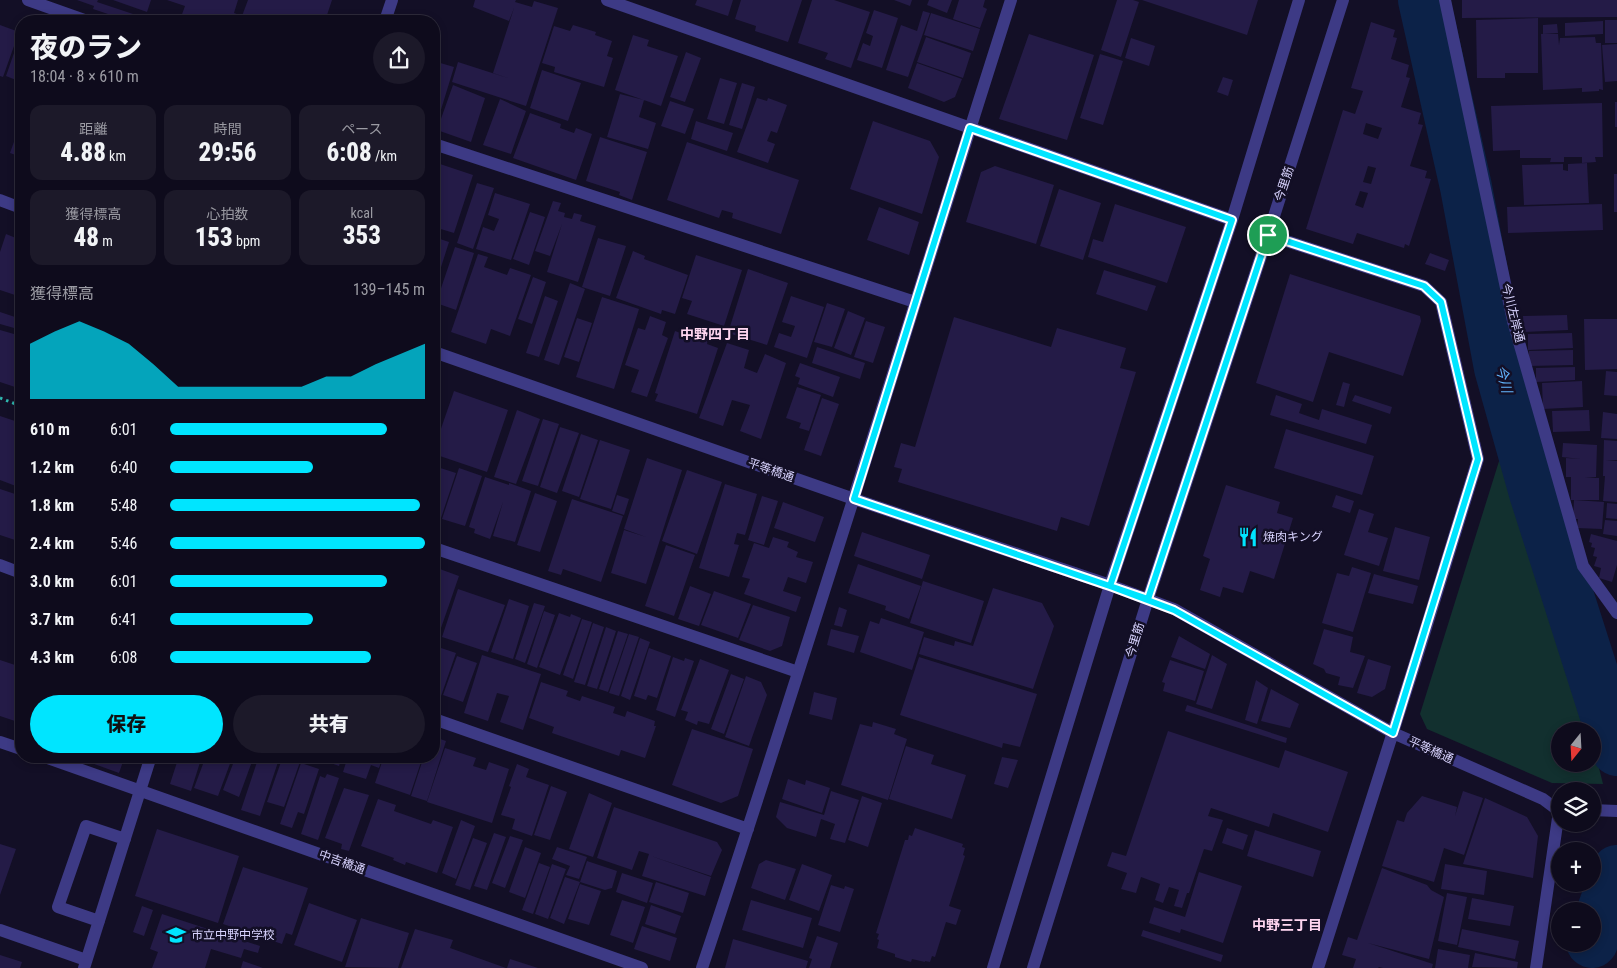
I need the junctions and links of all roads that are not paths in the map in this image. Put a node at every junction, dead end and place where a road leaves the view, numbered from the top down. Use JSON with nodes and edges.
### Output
{"nodes":[{"id":1,"x":28,"y":0,"type":"edge"},
{"id":2,"x":392,"y":0,"type":"edge"},
{"id":3,"x":607,"y":0,"type":"edge"},
{"id":4,"x":1011,"y":0,"type":"edge"},
{"id":5,"x":1300,"y":0,"type":"edge"},
{"id":6,"x":1343,"y":0,"type":"edge"},
{"id":7,"x":1445,"y":0,"type":"edge"},
{"id":8,"x":70,"y":15,"type":"edge"},
{"id":9,"x":387,"y":15,"type":"edge"},
{"id":10,"x":970,"y":128,"type":"junction"},
{"id":11,"x":440,"y":146,"type":"edge"},
{"id":12,"x":0,"y":200,"type":"edge"},
{"id":13,"x":15,"y":206,"type":"edge"},
{"id":14,"x":1232,"y":220,"type":"junction"},
{"id":15,"x":1268,"y":235,"type":"junction"},
{"id":16,"x":915,"y":302,"type":"junction"},
{"id":17,"x":440,"y":354,"type":"edge"},
{"id":18,"x":854,"y":499,"type":"junction"},
{"id":19,"x":440,"y":550,"type":"edge"},
{"id":20,"x":0,"y":565,"type":"edge"},
{"id":21,"x":15,"y":571,"type":"edge"},
{"id":22,"x":1110,"y":586,"type":"junction"},
{"id":23,"x":1148,"y":599,"type":"junction"},
{"id":24,"x":1617,"y":613,"type":"edge"},
{"id":25,"x":798,"y":672,"type":"junction"},
{"id":26,"x":440,"y":720,"type":"edge"},
{"id":27,"x":1393,"y":733,"type":"junction"},
{"id":28,"x":0,"y":742,"type":"edge"},
{"id":29,"x":15,"y":747,"type":"edge"},
{"id":30,"x":62,"y":763,"type":"edge"},
{"id":31,"x":149,"y":763,"type":"edge"},
{"id":32,"x":140,"y":790,"type":"junction"},
{"id":33,"x":1551,"y":804,"type":"edge"},
{"id":34,"x":1601,"y":810,"type":"edge"},
{"id":35,"x":1617,"y":811,"type":"edge"},
{"id":36,"x":748,"y":829,"type":"junction"},
{"id":37,"x":1556,"y":832,"type":"edge"},
{"id":38,"x":125,"y":839,"type":"junction"},
{"id":39,"x":99,"y":921,"type":"junction"},
{"id":40,"x":0,"y":930,"type":"edge"},
{"id":41,"x":85,"y":964,"type":"edge"},
{"id":42,"x":642,"y":968,"type":"edge"},
{"id":43,"x":702,"y":968,"type":"edge"},
{"id":44,"x":992,"y":968,"type":"edge"},
{"id":45,"x":1033,"y":968,"type":"edge"},
{"id":46,"x":1318,"y":968,"type":"edge"},
{"id":47,"x":1536,"y":968,"type":"edge"}],
"edges":[{"from":1,"to":8,"type":"street"},
{"from":2,"to":9,"type":"street"},
{"from":3,"to":10,"type":"street"},
{"from":4,"to":10,"type":"street"},
{"from":5,"to":14,"type":"street"},
{"from":6,"to":15,"type":"street","name":"今里筋"},
{"from":7,"to":24,"type":"street","name":"今川左岸通"},
{"from":10,"to":14,"type":"street"},
{"from":10,"to":16,"type":"street"},
{"from":11,"to":16,"type":"street"},
{"from":12,"to":13,"type":"street"},
{"from":14,"to":22,"type":"street"},
{"from":15,"to":23,"type":"street","name":"今里筋"},
{"from":15,"to":27,"type":"street"},
{"from":16,"to":18,"type":"street"},
{"from":17,"to":18,"type":"street","name":"平等橋通"},
{"from":18,"to":22,"type":"street","name":"平等橋通"},
{"from":18,"to":25,"type":"street"},
{"from":19,"to":25,"type":"street"},
{"from":20,"to":21,"type":"street"},
{"from":22,"to":23,"type":"street","name":"平等橋通"},
{"from":22,"to":44,"type":"street"},
{"from":23,"to":27,"type":"street","name":"平等橋通"},
{"from":23,"to":45,"type":"street","name":"今里筋"},
{"from":25,"to":36,"type":"street"},
{"from":26,"to":36,"type":"street"},
{"from":27,"to":33,"type":"street","name":"平等橋通"},
{"from":27,"to":46,"type":"street"},
{"from":28,"to":29,"type":"street"},
{"from":30,"to":32,"type":"street","name":"中吉橋通"},
{"from":31,"to":32,"type":"street"},
{"from":32,"to":38,"type":"street"},
{"from":32,"to":42,"type":"street","name":"中吉橋通"},
{"from":34,"to":35,"type":"street"},
{"from":36,"to":43,"type":"street"},
{"from":37,"to":47,"type":"street"},
{"from":38,"to":39,"type":"street"},
{"from":38,"to":39,"type":"street"},
{"from":39,"to":41,"type":"street"},
{"from":40,"to":41,"type":"street"}]}
